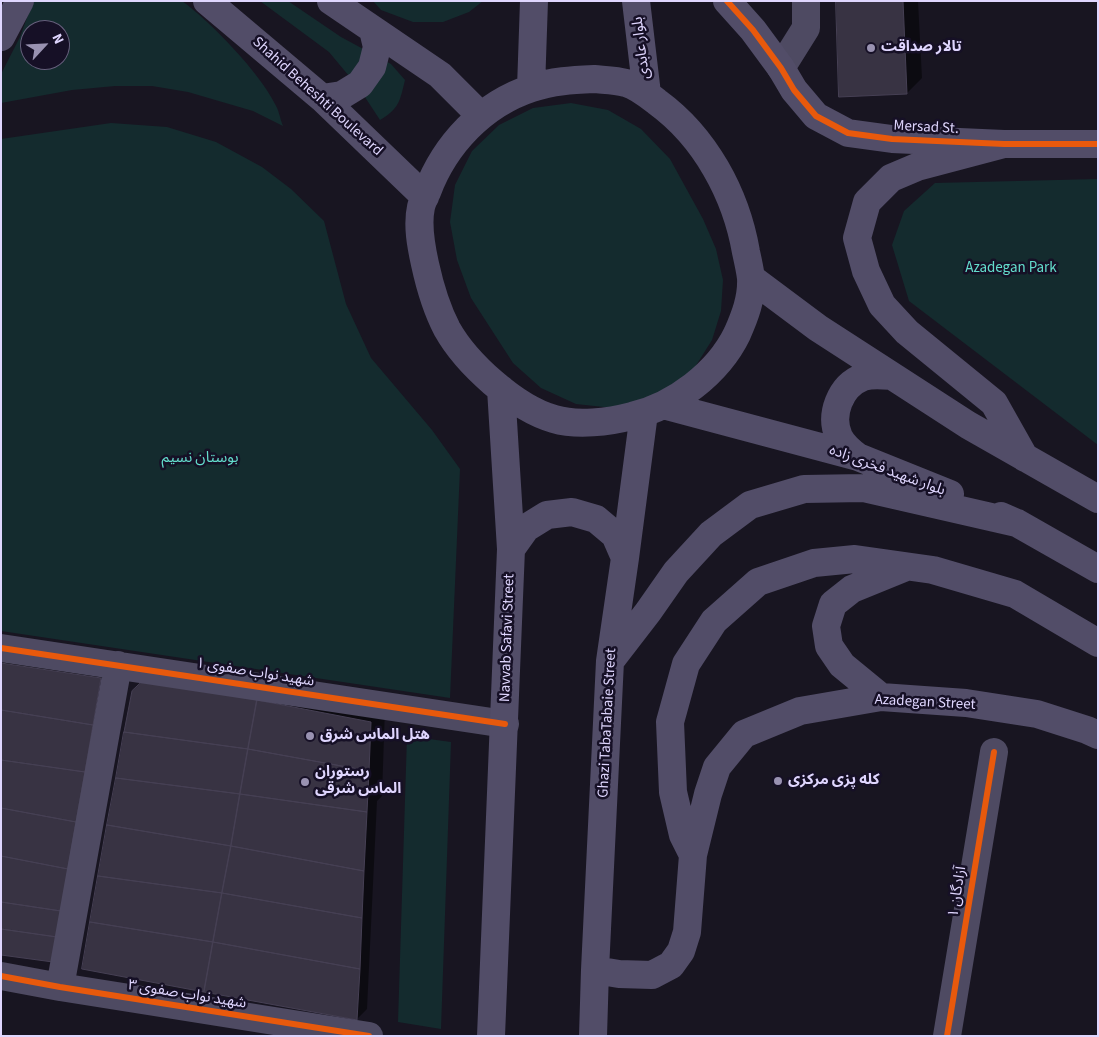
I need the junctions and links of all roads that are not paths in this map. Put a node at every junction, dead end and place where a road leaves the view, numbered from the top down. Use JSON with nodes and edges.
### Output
{"nodes":[{"id":1,"x":20,"y":1,"type":"edge"},
{"id":2,"x":207,"y":1,"type":"edge"},
{"id":3,"x":331,"y":1,"type":"edge"},
{"id":4,"x":534,"y":1,"type":"edge"},
{"id":5,"x":727,"y":1,"type":"edge"},
{"id":6,"x":806,"y":1,"type":"edge"},
{"id":7,"x":638,"y":3,"type":"edge"},
{"id":8,"x":373,"y":30,"type":"junction"},
{"id":9,"x":1,"y":37,"type":"edge"},
{"id":10,"x":781,"y":68,"type":"junction"},
{"id":11,"x":531,"y":88,"type":"junction"},
{"id":12,"x":647,"y":94,"type":"junction"},
{"id":13,"x":322,"y":98,"type":"junction"},
{"id":14,"x":481,"y":116,"type":"junction"},
{"id":15,"x":1004,"y":144,"type":"junction"},
{"id":16,"x":1098,"y":144,"type":"edge"},
{"id":17,"x":425,"y":197,"type":"junction"},
{"id":18,"x":751,"y":278,"type":"junction"},
{"id":19,"x":891,"y":376,"type":"junction"},
{"id":20,"x":501,"y":390,"type":"junction"},
{"id":21,"x":653,"y":409,"type":"junction"},
{"id":22,"x":858,"y":457,"type":"junction"},
{"id":23,"x":1025,"y":458,"type":"junction"},
{"id":24,"x":1098,"y":499,"type":"edge"},
{"id":25,"x":1017,"y":523,"type":"junction"},
{"id":26,"x":512,"y":549,"type":"junction"},
{"id":27,"x":625,"y":558,"type":"junction"},
{"id":28,"x":907,"y":566,"type":"junction"},
{"id":29,"x":1098,"y":569,"type":"edge"},
{"id":30,"x":1098,"y":643,"type":"edge"},
{"id":31,"x":1,"y":648,"type":"edge"},
{"id":32,"x":610,"y":662,"type":"junction"},
{"id":33,"x":118,"y":665,"type":"junction"},
{"id":34,"x":881,"y":697,"type":"junction"},
{"id":35,"x":505,"y":724,"type":"junction"},
{"id":36,"x":1098,"y":735,"type":"edge"},
{"id":37,"x":994,"y":752,"type":"dead end"},
{"id":38,"x":694,"y":854,"type":"junction"},
{"id":39,"x":595,"y":970,"type":"junction"},
{"id":40,"x":1,"y":976,"type":"edge"},
{"id":41,"x":60,"y":988,"type":"junction"},
{"id":42,"x":370,"y":1036,"type":"edge"},
{"id":43,"x":491,"y":1036,"type":"edge"},
{"id":44,"x":593,"y":1036,"type":"edge"},
{"id":45,"x":947,"y":1036,"type":"edge"}],
"edges":[{"from":1,"to":9,"type":"main road"},
{"from":2,"to":13,"type":"main road","name":"Shahid Beheshti Boulevard"},
{"from":3,"to":8,"type":"main road"},
{"from":4,"to":11,"type":"main road"},
{"from":5,"to":10,"type":"main road","name":"Mersad St."},
{"from":6,"to":10,"type":"street"},
{"from":7,"to":12,"type":"main road","name":"بلوار عابدی"},
{"from":8,"to":13,"type":"main road"},
{"from":8,"to":14,"type":"main road"},
{"from":10,"to":15,"type":"main road","name":"Mersad St."},
{"from":11,"to":12,"type":"main road"},
{"from":11,"to":14,"type":"main road"},
{"from":12,"to":18,"type":"main road"},
{"from":13,"to":17,"type":"main road","name":"Shahid Beheshti Boulevard"},
{"from":14,"to":17,"type":"main road"},
{"from":15,"to":16,"type":"main road","name":"Mersad St."},
{"from":15,"to":23,"type":"main road"},
{"from":17,"to":20,"type":"main road"},
{"from":18,"to":19,"type":"main road"},
{"from":18,"to":21,"type":"main road"},
{"from":19,"to":22,"type":"main road"},
{"from":19,"to":23,"type":"main road"},
{"from":20,"to":21,"type":"main road"},
{"from":20,"to":26,"type":"main road","name":"Navvab Safavi Street"},
{"from":21,"to":22,"type":"main road","name":"بلوار شهید فخری زاده"},
{"from":21,"to":27,"type":"main road","name":"Ghazi TabaTabaie Street"},
{"from":22,"to":25,"type":"main road","name":"بلوار شهید فخری زاده"},
{"from":23,"to":24,"type":"main road"},
{"from":25,"to":29,"type":"main road","name":"بلوار شهید فخری زاده"},
{"from":25,"to":32,"type":"main road"},
{"from":26,"to":27,"type":"main road"},
{"from":26,"to":35,"type":"main road","name":"Navvab Safavi Street"},
{"from":27,"to":32,"type":"main road","name":"Ghazi TabaTabaie Street"},
{"from":28,"to":30,"type":"main road"},
{"from":28,"to":34,"type":"main road"},
{"from":28,"to":38,"type":"main road"},
{"from":31,"to":33,"type":"street","name":"شهید نواب صفوی ۱"},
{"from":32,"to":39,"type":"main road","name":"Ghazi TabaTabaie Street"},
{"from":33,"to":35,"type":"street","name":"شهید نواب صفوی ۱"},
{"from":33,"to":41,"type":"street"},
{"from":34,"to":36,"type":"main road","name":"Azadegan Street"},
{"from":34,"to":38,"type":"main road","name":"Azadegan Street"},
{"from":35,"to":43,"type":"main road","name":"Navvab Safavi Street"},
{"from":37,"to":45,"type":"street","name":"آزادگان ۱"},
{"from":38,"to":39,"type":"main road","name":"Azadegan Street"},
{"from":39,"to":44,"type":"main road","name":"Ghazi TabaTabaie Street"},
{"from":40,"to":41,"type":"street","name":"شهید نواب صفوی ۳"},
{"from":41,"to":42,"type":"street","name":"شهید نواب صفوی ۳"}]}
